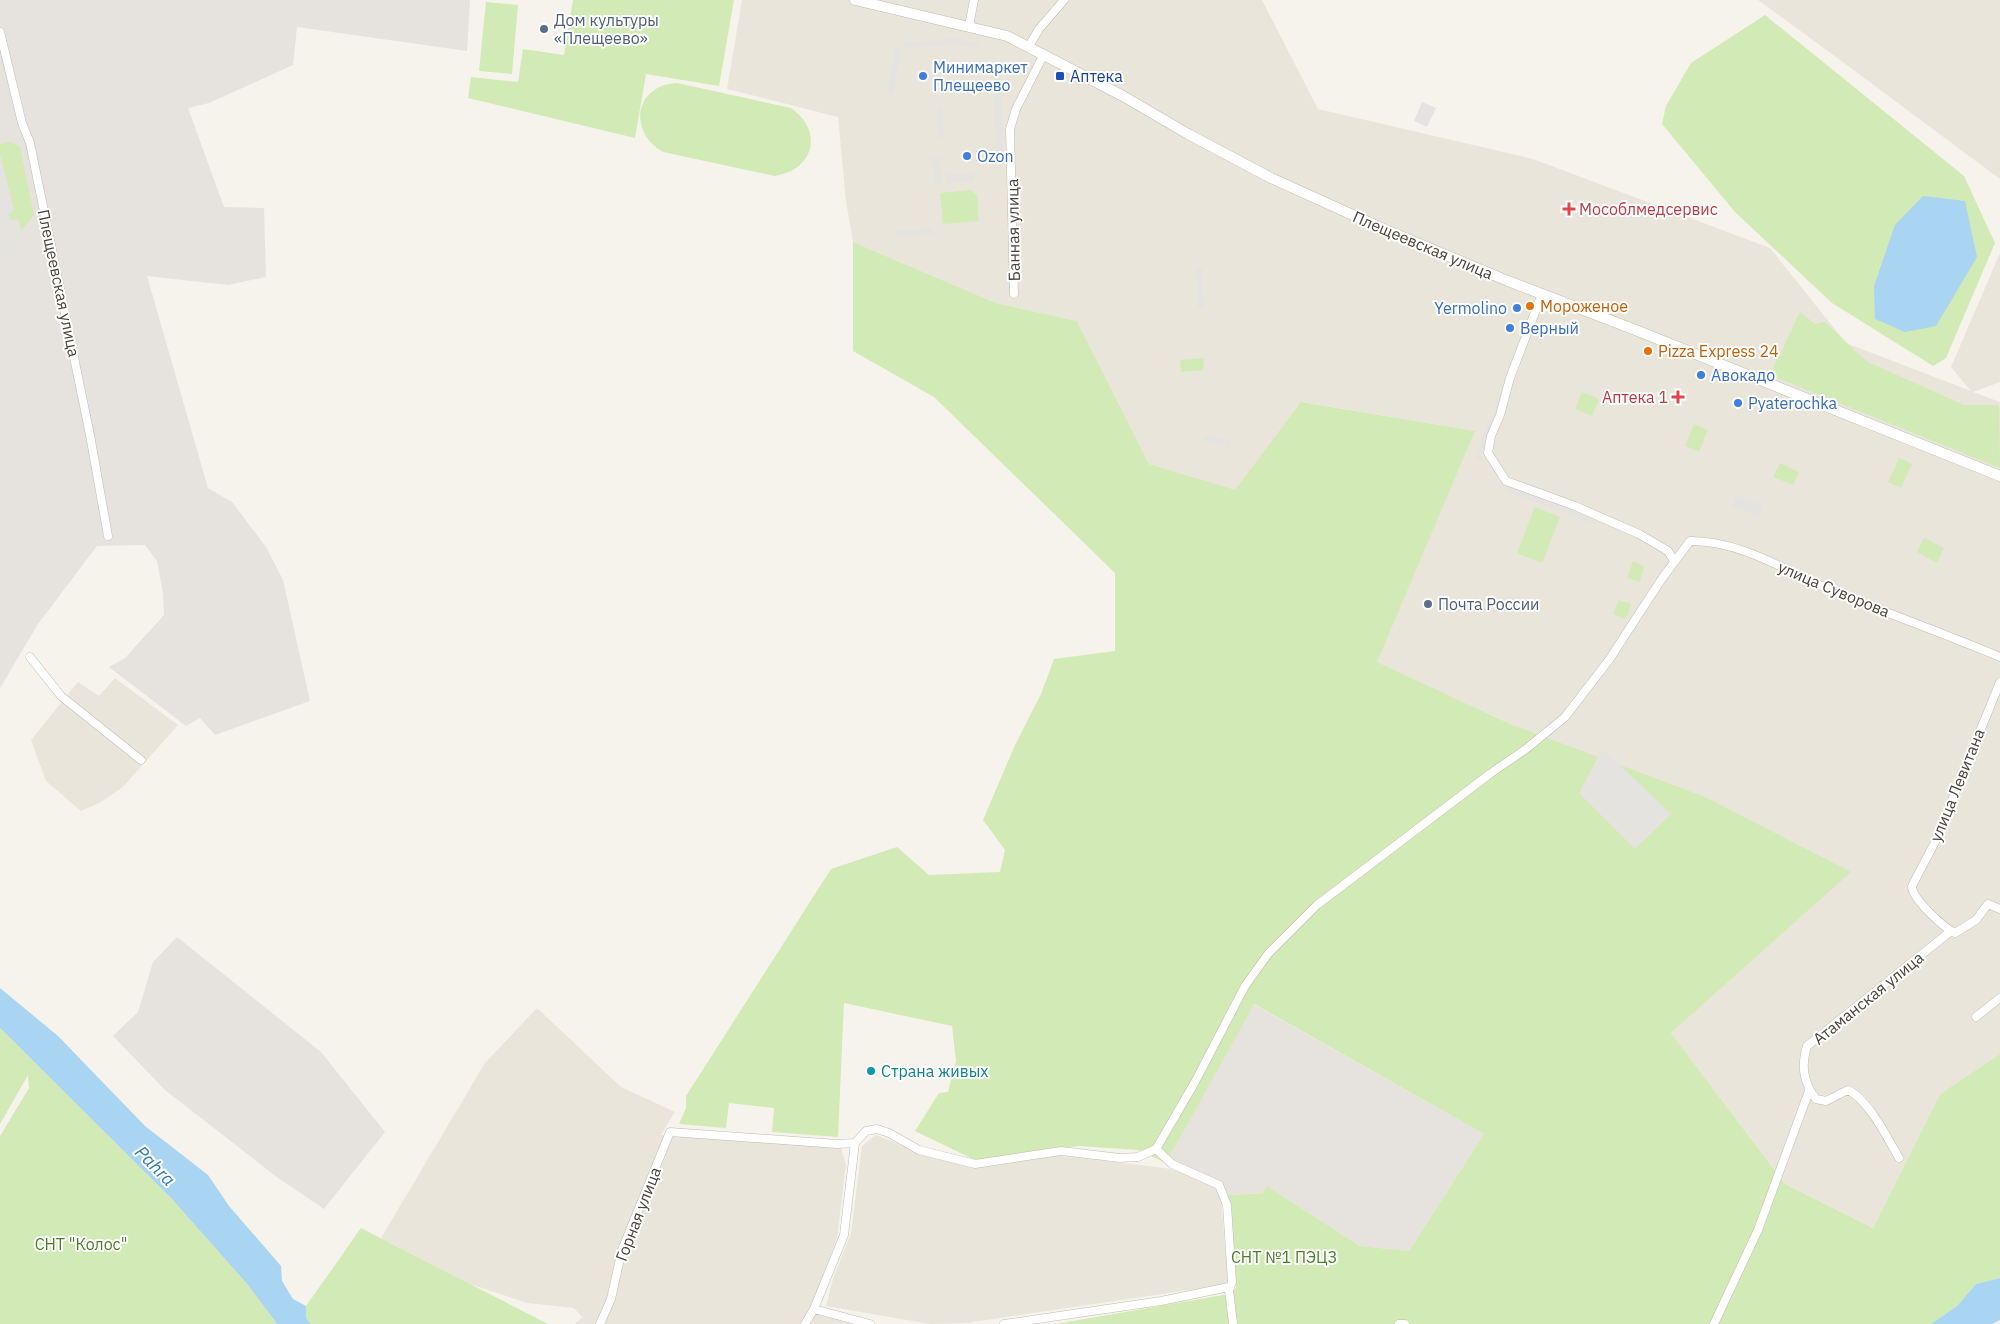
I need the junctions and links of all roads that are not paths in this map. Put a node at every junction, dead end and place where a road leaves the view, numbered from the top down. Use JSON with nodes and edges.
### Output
{"nodes":[{"id":1,"x":855,"y":0,"type":"edge"},
{"id":2,"x":974,"y":0,"type":"edge"},
{"id":3,"x":1064,"y":0,"type":"edge"},
{"id":4,"x":969,"y":26,"type":"junction"},
{"id":5,"x":0,"y":32,"type":"edge"},
{"id":6,"x":1029,"y":46,"type":"junction"},
{"id":7,"x":1044,"y":54,"type":"junction"},
{"id":8,"x":1014,"y":294,"type":"dead end"},
{"id":9,"x":1542,"y":294,"type":"junction"},
{"id":10,"x":2000,"y":476,"type":"edge"},
{"id":11,"x":108,"y":536,"type":"dead end"},
{"id":12,"x":1674,"y":561,"type":"junction"},
{"id":13,"x":30,"y":657,"type":"dead end"},
{"id":14,"x":2000,"y":657,"type":"edge"},
{"id":15,"x":2000,"y":682,"type":"edge"},
{"id":16,"x":142,"y":760,"type":"dead end"},
{"id":17,"x":2000,"y":909,"type":"edge"},
{"id":18,"x":1950,"y":931,"type":"junction"},
{"id":19,"x":2000,"y":998,"type":"edge"},
{"id":20,"x":1976,"y":1017,"type":"dead end"},
{"id":21,"x":1810,"y":1090,"type":"junction"},
{"id":22,"x":855,"y":1143,"type":"junction"},
{"id":23,"x":1156,"y":1149,"type":"junction"},
{"id":24,"x":1899,"y":1158,"type":"dead end"},
{"id":25,"x":1229,"y":1287,"type":"junction"},
{"id":26,"x":814,"y":1309,"type":"junction"},
{"id":27,"x":1035,"y":1322,"type":"edge"},
{"id":28,"x":600,"y":1324,"type":"edge"},
{"id":29,"x":805,"y":1324,"type":"edge"},
{"id":30,"x":870,"y":1324,"type":"edge"},
{"id":31,"x":1004,"y":1324,"type":"edge"},
{"id":32,"x":1233,"y":1324,"type":"edge"},
{"id":33,"x":1399,"y":1324,"type":"edge"},
{"id":34,"x":1405,"y":1324,"type":"edge"},
{"id":35,"x":1714,"y":1324,"type":"edge"}],
"edges":[{"from":1,"to":4,"type":"street","name":"Плещеевская улица"},
{"from":2,"to":4,"type":"street"},
{"from":3,"to":6,"type":"street"},
{"from":4,"to":6,"type":"street","name":"Плещеевская улица"},
{"from":5,"to":11,"type":"street","name":"Плещеевская улица"},
{"from":6,"to":7,"type":"street","name":"Плещеевская улица"},
{"from":7,"to":8,"type":"street","name":"Банная улица"},
{"from":7,"to":9,"type":"street","name":"Плещеевская улица"},
{"from":9,"to":10,"type":"street","name":"Плещеевская улица"},
{"from":9,"to":12,"type":"street"},
{"from":12,"to":14,"type":"street","name":"улица Суворова"},
{"from":12,"to":23,"type":"street","name":"улица Суворова"},
{"from":13,"to":16,"type":"street"},
{"from":15,"to":18,"type":"street","name":"улица Левитана"},
{"from":17,"to":18,"type":"street"},
{"from":18,"to":21,"type":"street","name":"Атаманская улица"},
{"from":19,"to":20,"type":"street"},
{"from":21,"to":24,"type":"street"},
{"from":21,"to":35,"type":"street"},
{"from":22,"to":23,"type":"street"},
{"from":22,"to":26,"type":"street"},
{"from":22,"to":28,"type":"street","name":"Горная улица"},
{"from":23,"to":25,"type":"street"},
{"from":25,"to":27,"type":"street"},
{"from":25,"to":32,"type":"street"},
{"from":26,"to":29,"type":"street"},
{"from":26,"to":30,"type":"street"},
{"from":27,"to":31,"type":"street"},
{"from":33,"to":34,"type":"street"}]}
